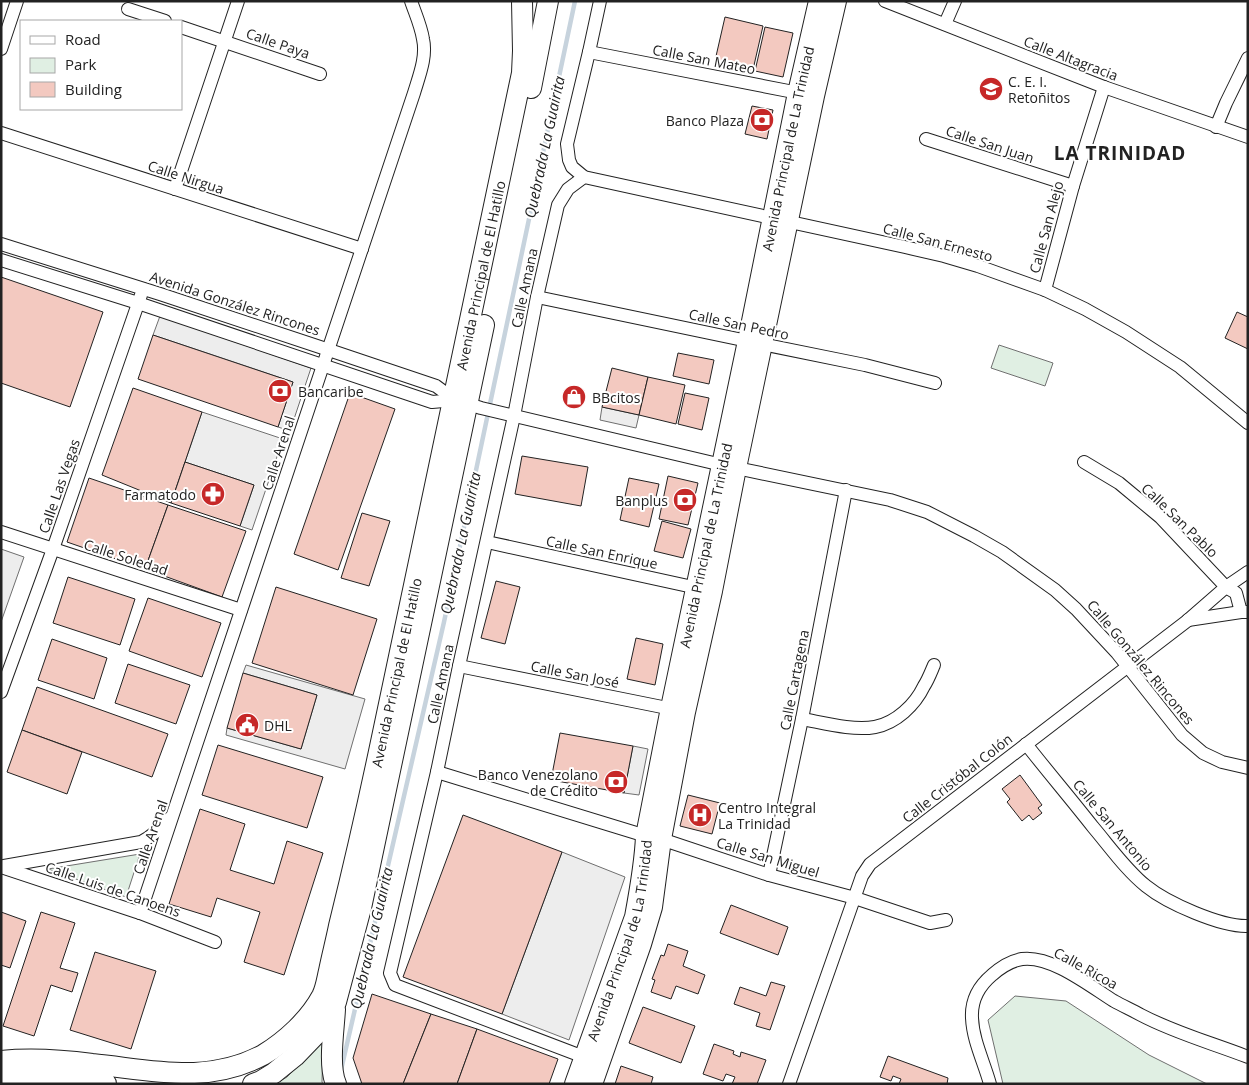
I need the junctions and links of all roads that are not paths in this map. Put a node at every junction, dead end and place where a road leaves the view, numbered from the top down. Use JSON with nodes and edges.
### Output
{"nodes":[{"id":1,"x":17,"y":1,"type":"edge"},
{"id":2,"x":238,"y":1,"type":"edge"},
{"id":3,"x":411,"y":1,"type":"edge"},
{"id":4,"x":512,"y":1,"type":"edge"},
{"id":5,"x":522,"y":1,"type":"edge"},
{"id":6,"x":548,"y":1,"type":"edge"},
{"id":7,"x":600,"y":1,"type":"edge"},
{"id":8,"x":819,"y":1,"type":"edge"},
{"id":9,"x":836,"y":1,"type":"edge"},
{"id":10,"x":885,"y":1,"type":"edge"},
{"id":11,"x":955,"y":1,"type":"edge"},
{"id":12,"x":128,"y":9,"type":"dead end"},
{"id":13,"x":162,"y":20,"type":"edge"},
{"id":14,"x":945,"y":24,"type":"junction"},
{"id":15,"x":182,"y":26,"type":"edge"},
{"id":16,"x":522,"y":27,"type":"junction"},
{"id":17,"x":226,"y":41,"type":"junction"},
{"id":18,"x":1,"y":49,"type":"edge"},
{"id":19,"x":589,"y":52,"type":"junction"},
{"id":20,"x":1248,"y":58,"type":"edge"},
{"id":21,"x":320,"y":74,"type":"dead end"},
{"id":22,"x":1104,"y":87,"type":"junction"},
{"id":23,"x":806,"y":95,"type":"junction"},
{"id":24,"x":1216,"y":127,"type":"junction"},
{"id":25,"x":1,"y":133,"type":"edge"},
{"id":26,"x":1248,"y":137,"type":"edge"},
{"id":27,"x":926,"y":139,"type":"dead end"},
{"id":28,"x":584,"y":177,"type":"junction"},
{"id":29,"x":1072,"y":186,"type":"junction"},
{"id":30,"x":175,"y":189,"type":"junction"},
{"id":31,"x":780,"y":220,"type":"junction"},
{"id":32,"x":1,"y":244,"type":"edge"},
{"id":33,"x":362,"y":249,"type":"junction"},
{"id":34,"x":1,"y":260,"type":"edge"},
{"id":35,"x":143,"y":288,"type":"junction"},
{"id":36,"x":1044,"y":290,"type":"junction"},
{"id":37,"x":537,"y":297,"type":"junction"},
{"id":38,"x":138,"y":303,"type":"junction"},
{"id":39,"x":755,"y":343,"type":"junction"},
{"id":40,"x":329,"y":350,"type":"junction"},
{"id":41,"x":323,"y":365,"type":"junction"},
{"id":42,"x":935,"y":382,"type":"dead end"},
{"id":43,"x":468,"y":404,"type":"junction"},
{"id":44,"x":513,"y":416,"type":"junction"},
{"id":45,"x":1248,"y":424,"type":"edge"},
{"id":46,"x":1084,"y":462,"type":"dead end"},
{"id":47,"x":729,"y":467,"type":"junction"},
{"id":48,"x":846,"y":490,"type":"junction"},
{"id":49,"x":1,"y":532,"type":"edge"},
{"id":50,"x":487,"y":542,"type":"junction"},
{"id":51,"x":53,"y":549,"type":"junction"},
{"id":52,"x":1248,"y":572,"type":"edge"},
{"id":53,"x":1226,"y":587,"type":"junction"},
{"id":54,"x":704,"y":589,"type":"junction"},
{"id":55,"x":241,"y":610,"type":"junction"},
{"id":56,"x":1241,"y":613,"type":"edge"},
{"id":57,"x":1186,"y":620,"type":"junction"},
{"id":58,"x":934,"y":665,"type":"dead end"},
{"id":59,"x":1127,"y":665,"type":"junction"},
{"id":60,"x":459,"y":666,"type":"junction"},
{"id":61,"x":1,"y":692,"type":"edge"},
{"id":62,"x":678,"y":710,"type":"junction"},
{"id":63,"x":802,"y":719,"type":"junction"},
{"id":64,"x":1026,"y":744,"type":"junction"},
{"id":65,"x":1248,"y":768,"type":"edge"},
{"id":66,"x":437,"y":772,"type":"junction"},
{"id":67,"x":174,"y":814,"type":"junction"},
{"id":68,"x":653,"y":838,"type":"junction"},
{"id":69,"x":1,"y":866,"type":"edge"},
{"id":70,"x":769,"y":875,"type":"junction"},
{"id":71,"x":855,"y":898,"type":"junction"},
{"id":72,"x":140,"y":913,"type":"junction"},
{"id":73,"x":946,"y":920,"type":"dead end"},
{"id":74,"x":1248,"y":926,"type":"edge"},
{"id":75,"x":215,"y":942,"type":"dead end"},
{"id":76,"x":336,"y":1002,"type":"junction"},
{"id":77,"x":584,"y":1057,"type":"junction"},
{"id":78,"x":1248,"y":1057,"type":"edge"},
{"id":79,"x":1,"y":1061,"type":"edge"},
{"id":80,"x":1,"y":1078,"type":"edge"},
{"id":81,"x":335,"y":1081,"type":"edge"},
{"id":82,"x":104,"y":1084,"type":"edge"},
{"id":83,"x":253,"y":1084,"type":"edge"},
{"id":84,"x":575,"y":1084,"type":"edge"},
{"id":85,"x":592,"y":1084,"type":"edge"},
{"id":86,"x":789,"y":1084,"type":"edge"},
{"id":87,"x":990,"y":1084,"type":"edge"}],
"edges":[{"from":1,"to":18,"type":"street"},
{"from":2,"to":17,"type":"street"},
{"from":3,"to":33,"type":"street","name":"Calle Arenal"},
{"from":4,"to":16,"type":"main road"},
{"from":5,"to":16,"type":"main road","name":"Avenida Principal de El Hatillo"},
{"from":6,"to":43,"type":"main road","name":"Avenida Principal de El Hatillo"},
{"from":7,"to":19,"type":"street"},
{"from":8,"to":23,"type":"main road","name":"Avenida Principal de La Trinidad"},
{"from":9,"to":23,"type":"main road","name":"Avenida Principal de La Trinidad"},
{"from":10,"to":14,"type":"street","name":"Calle Altagracia"},
{"from":11,"to":14,"type":"street"},
{"from":12,"to":13,"type":"street"},
{"from":14,"to":22,"type":"street","name":"Calle Altagracia"},
{"from":15,"to":17,"type":"street","name":"Calle Paya"},
{"from":16,"to":43,"type":"main road","name":"Avenida Principal de El Hatillo"},
{"from":17,"to":21,"type":"street","name":"Calle Paya"},
{"from":17,"to":30,"type":"street"},
{"from":19,"to":23,"type":"street","name":"Calle San Mateo"},
{"from":19,"to":28,"type":"street"},
{"from":20,"to":24,"type":"street"},
{"from":22,"to":24,"type":"street","name":"Calle Altagracia"},
{"from":22,"to":29,"type":"street","name":"Calle San Alejo"},
{"from":23,"to":31,"type":"main road","name":"Avenida Principal de La Trinidad"},
{"from":24,"to":26,"type":"street","name":"Calle Altagracia"},
{"from":25,"to":30,"type":"street","name":"Calle Nirgua"},
{"from":27,"to":29,"type":"street","name":"Calle San Juan"},
{"from":28,"to":31,"type":"street","name":"Calle San Ernesto"},
{"from":28,"to":37,"type":"street","name":"Calle Amana"},
{"from":29,"to":36,"type":"street","name":"Calle San Alejo"},
{"from":30,"to":33,"type":"street","name":"Calle Nirgua"},
{"from":31,"to":36,"type":"street","name":"Calle San Ernesto"},
{"from":31,"to":39,"type":"main road","name":"Avenida Principal de La Trinidad"},
{"from":32,"to":35,"type":"street","name":"Avenida González Rincones"},
{"from":33,"to":40,"type":"street","name":"Calle Arenal"},
{"from":34,"to":38,"type":"street","name":"Avenida González Rincones"},
{"from":35,"to":38,"type":"street","name":"Calle Las Vegas"},
{"from":35,"to":40,"type":"street","name":"Avenida González Rincones"},
{"from":36,"to":45,"type":"street","name":"Calle San Ernesto"},
{"from":37,"to":39,"type":"street","name":"Calle San Pedro"},
{"from":37,"to":44,"type":"street","name":"Calle Amana"},
{"from":38,"to":41,"type":"street","name":"Avenida González Rincones"},
{"from":38,"to":51,"type":"street","name":"Calle Las Vegas"},
{"from":39,"to":42,"type":"street","name":"Calle San Pedro"},
{"from":39,"to":47,"type":"main road","name":"Avenida Principal de La Trinidad"},
{"from":40,"to":41,"type":"street","name":"Calle Arenal"},
{"from":40,"to":43,"type":"street","name":"Avenida González Rincones"},
{"from":41,"to":43,"type":"street","name":"Avenida González Rincones"},
{"from":41,"to":55,"type":"street","name":"Calle Arenal"},
{"from":43,"to":44,"type":"street","name":"Avenida González Rincones"},
{"from":43,"to":76,"type":"main road","name":"Avenida Principal de El Hatillo"},
{"from":43,"to":79,"type":"main road","name":"Avenida Principal de El Hatillo"},
{"from":44,"to":47,"type":"street","name":"Avenida González Rincones"},
{"from":44,"to":50,"type":"street","name":"Calle Amana"},
{"from":46,"to":53,"type":"street","name":"Calle San Pablo"},
{"from":47,"to":48,"type":"street","name":"Calle González Rincones"},
{"from":47,"to":54,"type":"main road","name":"Avenida Principal de La Trinidad"},
{"from":48,"to":59,"type":"street","name":"Calle González Rincones"},
{"from":48,"to":63,"type":"street","name":"Calle Cartagena"},
{"from":49,"to":51,"type":"street","name":"Calle Soledad"},
{"from":50,"to":54,"type":"street","name":"Calle San Enrique"},
{"from":50,"to":60,"type":"street","name":"Calle Amana"},
{"from":51,"to":55,"type":"street","name":"Calle Soledad"},
{"from":51,"to":61,"type":"street","name":"Calle Las Vegas"},
{"from":52,"to":53,"type":"street","name":"Calle Cristóbal Colón"},
{"from":53,"to":56,"type":"street"},
{"from":53,"to":57,"type":"street","name":"Calle Cristóbal Colón"},
{"from":54,"to":62,"type":"main road","name":"Avenida Principal de La Trinidad"},
{"from":55,"to":67,"type":"street","name":"Calle Arenal"},
{"from":56,"to":57,"type":"street"},
{"from":57,"to":59,"type":"street","name":"Calle Cristóbal Colón"},
{"from":58,"to":63,"type":"street"},
{"from":59,"to":64,"type":"street","name":"Calle Cristóbal Colón"},
{"from":59,"to":65,"type":"street","name":"Calle González Rincones"},
{"from":60,"to":62,"type":"street","name":"Calle San José"},
{"from":60,"to":66,"type":"street","name":"Calle Amana"},
{"from":62,"to":68,"type":"main road","name":"Avenida Principal de La Trinidad"},
{"from":63,"to":70,"type":"street","name":"Calle Cartagena"},
{"from":64,"to":71,"type":"street","name":"Calle Cristóbal Colón"},
{"from":64,"to":74,"type":"street","name":"Calle San Antonio"},
{"from":66,"to":68,"type":"street","name":"Calle San Miguel"},
{"from":66,"to":77,"type":"street","name":"Calle Amana"},
{"from":67,"to":69,"type":"street","name":"Calle Luis de Canoens"},
{"from":67,"to":72,"type":"street","name":"Calle Arenal"},
{"from":68,"to":70,"type":"street","name":"Calle San Miguel"},
{"from":68,"to":77,"type":"main road","name":"Avenida Principal de La Trinidad"},
{"from":68,"to":85,"type":"main road","name":"Avenida Principal de La Trinidad"},
{"from":69,"to":72,"type":"street","name":"Calle Luis de Canoens"},
{"from":70,"to":71,"type":"street","name":"Calle San Miguel"},
{"from":71,"to":73,"type":"street","name":"Calle San Miguel"},
{"from":71,"to":86,"type":"street","name":"Calle Cristóbal Colón"},
{"from":72,"to":75,"type":"street","name":"Calle Luis de Canoens"},
{"from":76,"to":81,"type":"main road"},
{"from":76,"to":83,"type":"main road","name":"Avenida Principal de El Hatillo"},
{"from":77,"to":84,"type":"main road","name":"Avenida Principal de La Trinidad"},
{"from":78,"to":87,"type":"street","name":"Calle Ricoa"},
{"from":80,"to":82,"type":"highway"}]}
